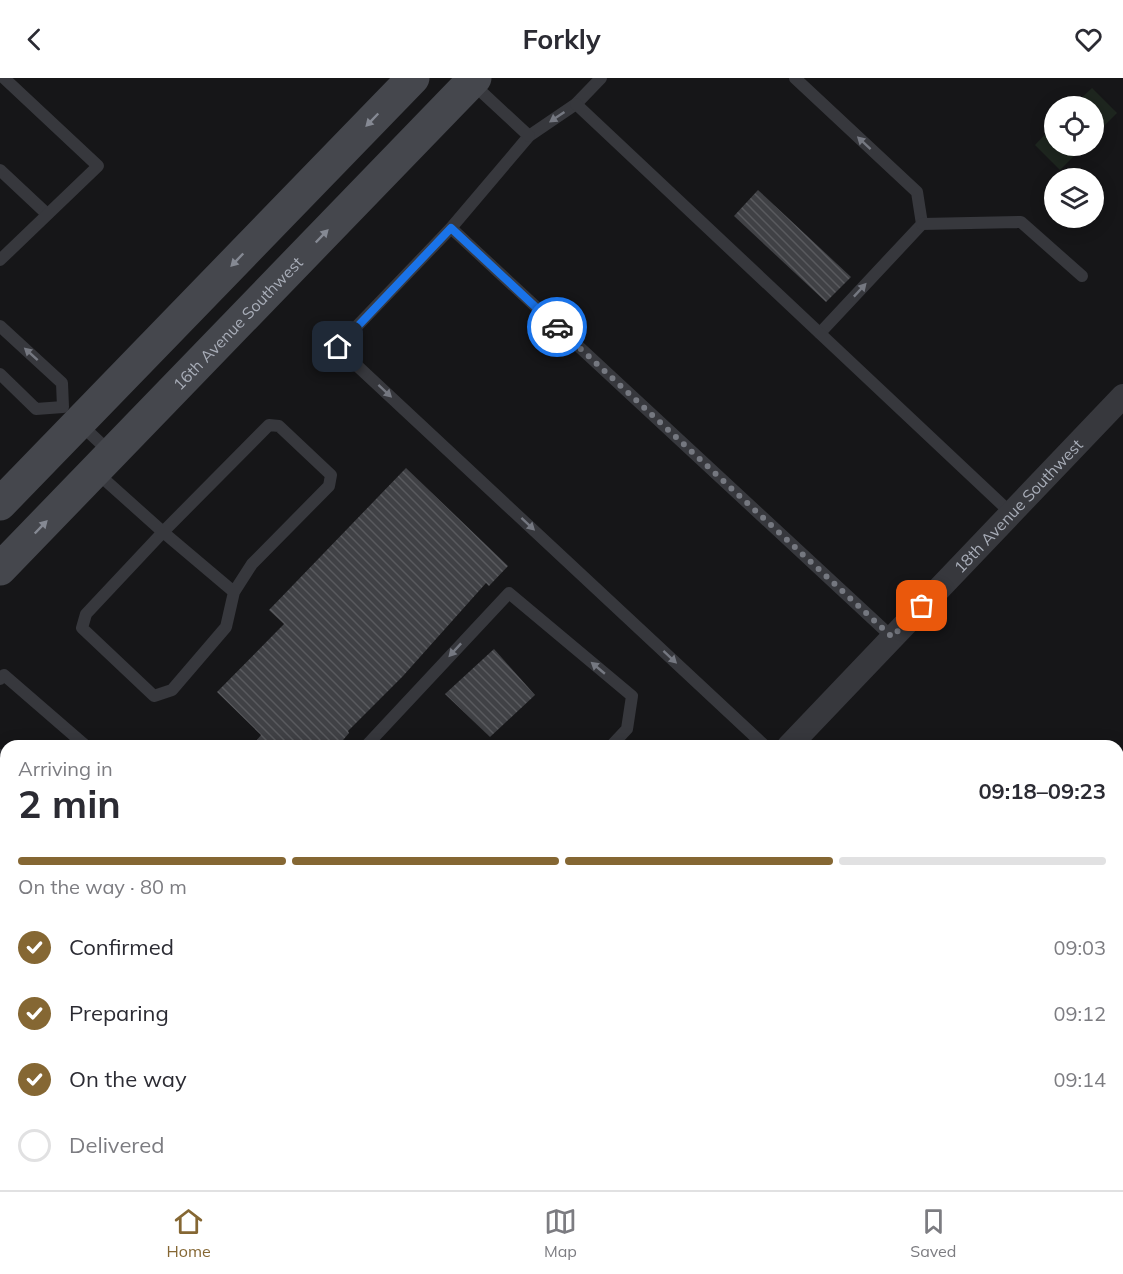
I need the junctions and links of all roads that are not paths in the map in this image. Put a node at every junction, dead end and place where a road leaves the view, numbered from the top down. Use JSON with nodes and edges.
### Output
{"nodes":[{"id":1,"x":4,"y":78,"type":"edge"},
{"id":2,"x":413,"y":78,"type":"edge"},
{"id":3,"x":601,"y":78,"type":"edge"},
{"id":4,"x":795,"y":78,"type":"edge"},
{"id":5,"x":471,"y":79,"type":"edge"},
{"id":6,"x":576,"y":104,"type":"junction"},
{"id":7,"x":530,"y":136,"type":"junction"},
{"id":8,"x":0,"y":170,"type":"edge"},
{"id":9,"x":47,"y":214,"type":"junction"},
{"id":10,"x":922,"y":224,"type":"junction"},
{"id":11,"x":451,"y":228,"type":"junction"},
{"id":12,"x":0,"y":260,"type":"edge"},
{"id":13,"x":1082,"y":276,"type":"dead end"},
{"id":14,"x":0,"y":326,"type":"edge"},
{"id":15,"x":820,"y":333,"type":"junction"},
{"id":16,"x":0,"y":374,"type":"edge"},
{"id":17,"x":1123,"y":396,"type":"edge"},
{"id":18,"x":71,"y":415,"type":"junction"},
{"id":19,"x":103,"y":463,"type":"junction"},
{"id":20,"x":0,"y":504,"type":"edge"},
{"id":21,"x":1011,"y":513,"type":"junction"},
{"id":22,"x":163,"y":532,"type":"junction"},
{"id":23,"x":0,"y":569,"type":"edge"},
{"id":24,"x":234,"y":591,"type":"junction"},
{"id":25,"x":892,"y":637,"type":"junction"},
{"id":26,"x":0,"y":679,"type":"edge"},
{"id":27,"x":79,"y":740,"type":"edge"},
{"id":28,"x":372,"y":740,"type":"edge"},
{"id":29,"x":617,"y":740,"type":"edge"},
{"id":30,"x":759,"y":740,"type":"edge"},
{"id":31,"x":795,"y":740,"type":"edge"}],
"edges":[{"from":1,"to":9,"type":"lane"},
{"from":2,"to":18,"type":"main road","one_way":true},
{"from":3,"to":6,"type":"lane"},
{"from":10,"to":4,"type":"lane","one_way":true},
{"from":5,"to":7,"type":"lane"},
{"from":19,"to":5,"type":"main road","name":"16th Avenue Southwest","one_way":true},
{"from":6,"to":7,"type":"lane","one_way":true},
{"from":6,"to":15,"type":"lane"},
{"from":7,"to":11,"type":"lane"},
{"from":8,"to":9,"type":"lane"},
{"from":9,"to":12,"type":"lane"},
{"from":10,"to":13,"type":"lane"},
{"from":15,"to":10,"type":"lane","one_way":true},
{"from":11,"to":25,"type":"lane"},
{"from":11,"to":30,"type":"lane","one_way":true},
{"from":18,"to":14,"type":"lane","one_way":true},
{"from":15,"to":21,"type":"lane"},
{"from":16,"to":18,"type":"lane"},
{"from":17,"to":21,"type":"street","name":"18th Avenue Southwest"},
{"from":18,"to":19,"type":"lane"},
{"from":18,"to":20,"type":"main road"},
{"from":19,"to":22,"type":"lane"},
{"from":23,"to":19,"type":"main road","name":"16th Avenue Southwest","one_way":true},
{"from":21,"to":25,"type":"street","name":"18th Avenue Southwest"},
{"from":22,"to":24,"type":"lane"},
{"from":22,"to":24,"type":"lane"},
{"from":22,"to":24,"type":"lane"},
{"from":25,"to":31,"type":"street","name":"18th Avenue Southwest"},
{"from":26,"to":27,"type":"lane"},
{"from":29,"to":28,"type":"lane","one_way":true}]}
